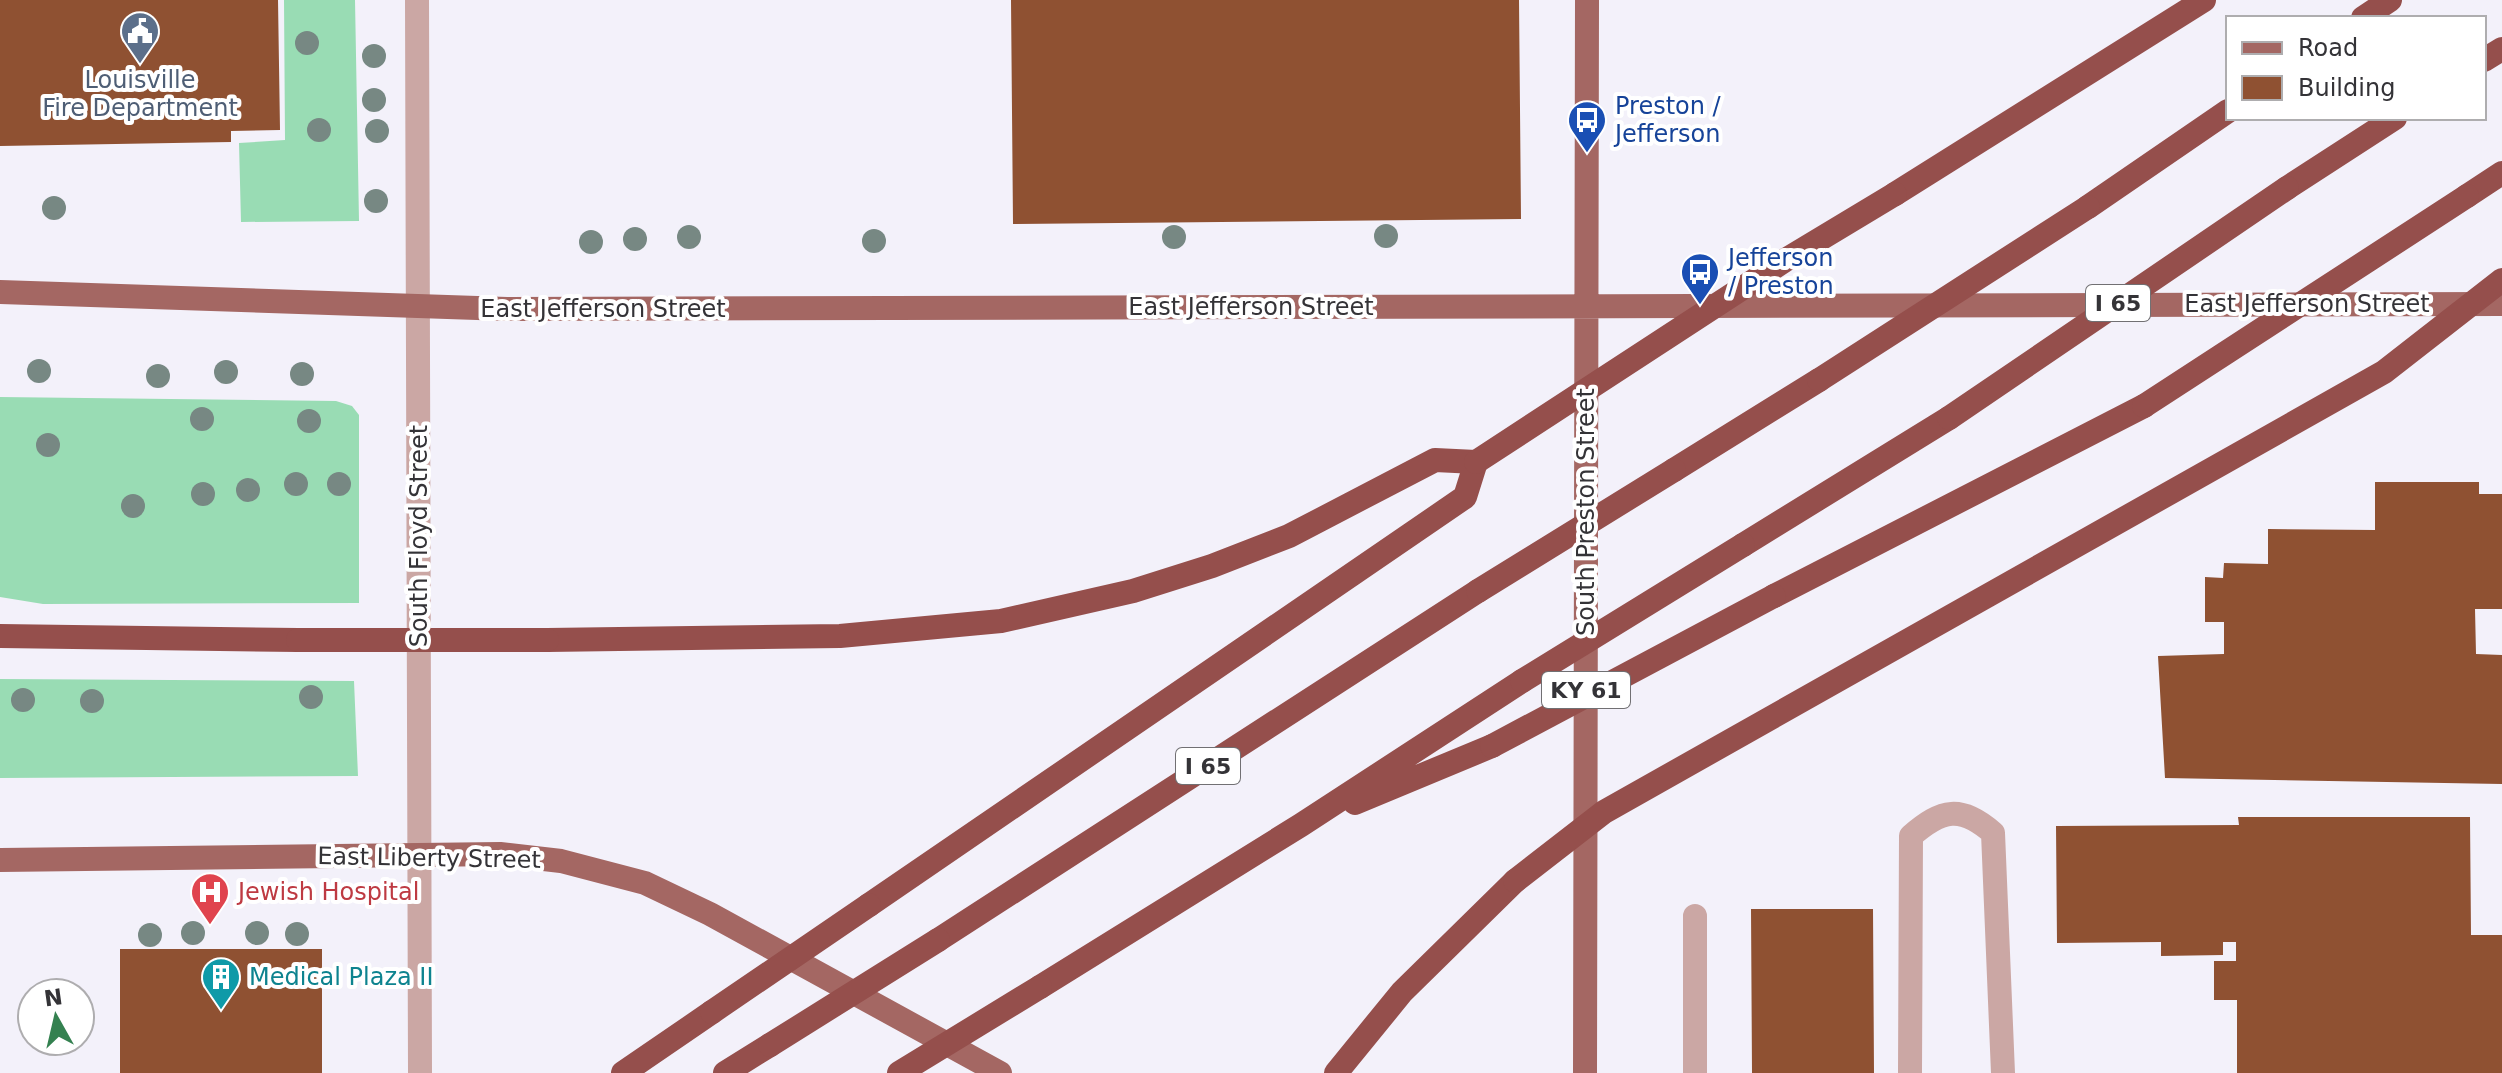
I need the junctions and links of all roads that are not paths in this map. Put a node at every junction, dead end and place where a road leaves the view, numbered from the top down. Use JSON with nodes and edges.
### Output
{"nodes":[{"id":1,"x":417,"y":0,"type":"edge"},
{"id":2,"x":1587,"y":0,"type":"edge"},
{"id":3,"x":2204,"y":0,"type":"edge"},
{"id":4,"x":2390,"y":0,"type":"edge"},
{"id":5,"x":2366,"y":16,"type":"edge"},
{"id":6,"x":2226,"y":112,"type":"edge"},
{"id":7,"x":2392,"y":120,"type":"edge"},
{"id":8,"x":2502,"y":173,"type":"edge"},
{"id":9,"x":2502,"y":280,"type":"edge"},
{"id":10,"x":0,"y":292,"type":"edge"},
{"id":11,"x":2502,"y":304,"type":"edge"},
{"id":12,"x":1587,"y":307,"type":"junction"},
{"id":13,"x":418,"y":309,"type":"junction"},
{"id":14,"x":1476,"y":462,"type":"junction"},
{"id":15,"x":0,"y":636,"type":"edge"},
{"id":16,"x":1301,"y":825,"type":"junction"},
{"id":17,"x":419,"y":854,"type":"junction"},
{"id":18,"x":0,"y":860,"type":"edge"},
{"id":19,"x":1695,"y":916,"type":"dead end"},
{"id":20,"x":420,"y":1073,"type":"edge"},
{"id":21,"x":623,"y":1073,"type":"edge"},
{"id":22,"x":725,"y":1073,"type":"edge"},
{"id":23,"x":899,"y":1073,"type":"edge"},
{"id":24,"x":1000,"y":1073,"type":"edge"},
{"id":25,"x":1336,"y":1073,"type":"edge"},
{"id":26,"x":1585,"y":1073,"type":"edge"},
{"id":27,"x":1695,"y":1073,"type":"edge"},
{"id":28,"x":1910,"y":1073,"type":"edge"},
{"id":29,"x":2003,"y":1073,"type":"edge"}],
"edges":[{"from":1,"to":13,"type":"street","name":"South Floyd Street"},
{"from":2,"to":12,"type":"main road","name":"South Preston Street","number":"KY 61"},
{"from":3,"to":14,"type":"highway","bridge":true},
{"from":4,"to":5,"type":"highway"},
{"from":6,"to":22,"type":"highway","number":"I 65","bridge":true},
{"from":7,"to":16,"type":"highway","number":"I 65","bridge":true},
{"from":8,"to":16,"type":"highway","bridge":true},
{"from":9,"to":25,"type":"highway","bridge":true},
{"from":10,"to":13,"type":"main road","name":"East Jefferson Street"},
{"from":11,"to":12,"type":"main road","name":"East Jefferson Street"},
{"from":12,"to":13,"type":"main road","name":"East Jefferson Street"},
{"from":12,"to":26,"type":"main road","name":"South Preston Street","number":"KY 61"},
{"from":13,"to":17,"type":"street","name":"South Floyd Street"},
{"from":14,"to":15,"type":"highway","bridge":true},
{"from":14,"to":21,"type":"highway","bridge":true},
{"from":16,"to":23,"type":"highway","number":"I 65","bridge":true},
{"from":17,"to":18,"type":"main road","name":"East Liberty Street"},
{"from":17,"to":20,"type":"street","name":"South Floyd Street"},
{"from":17,"to":24,"type":"main road","name":"East Liberty Street"},
{"from":19,"to":27,"type":"street"},
{"from":28,"to":29,"type":"street"}]}
